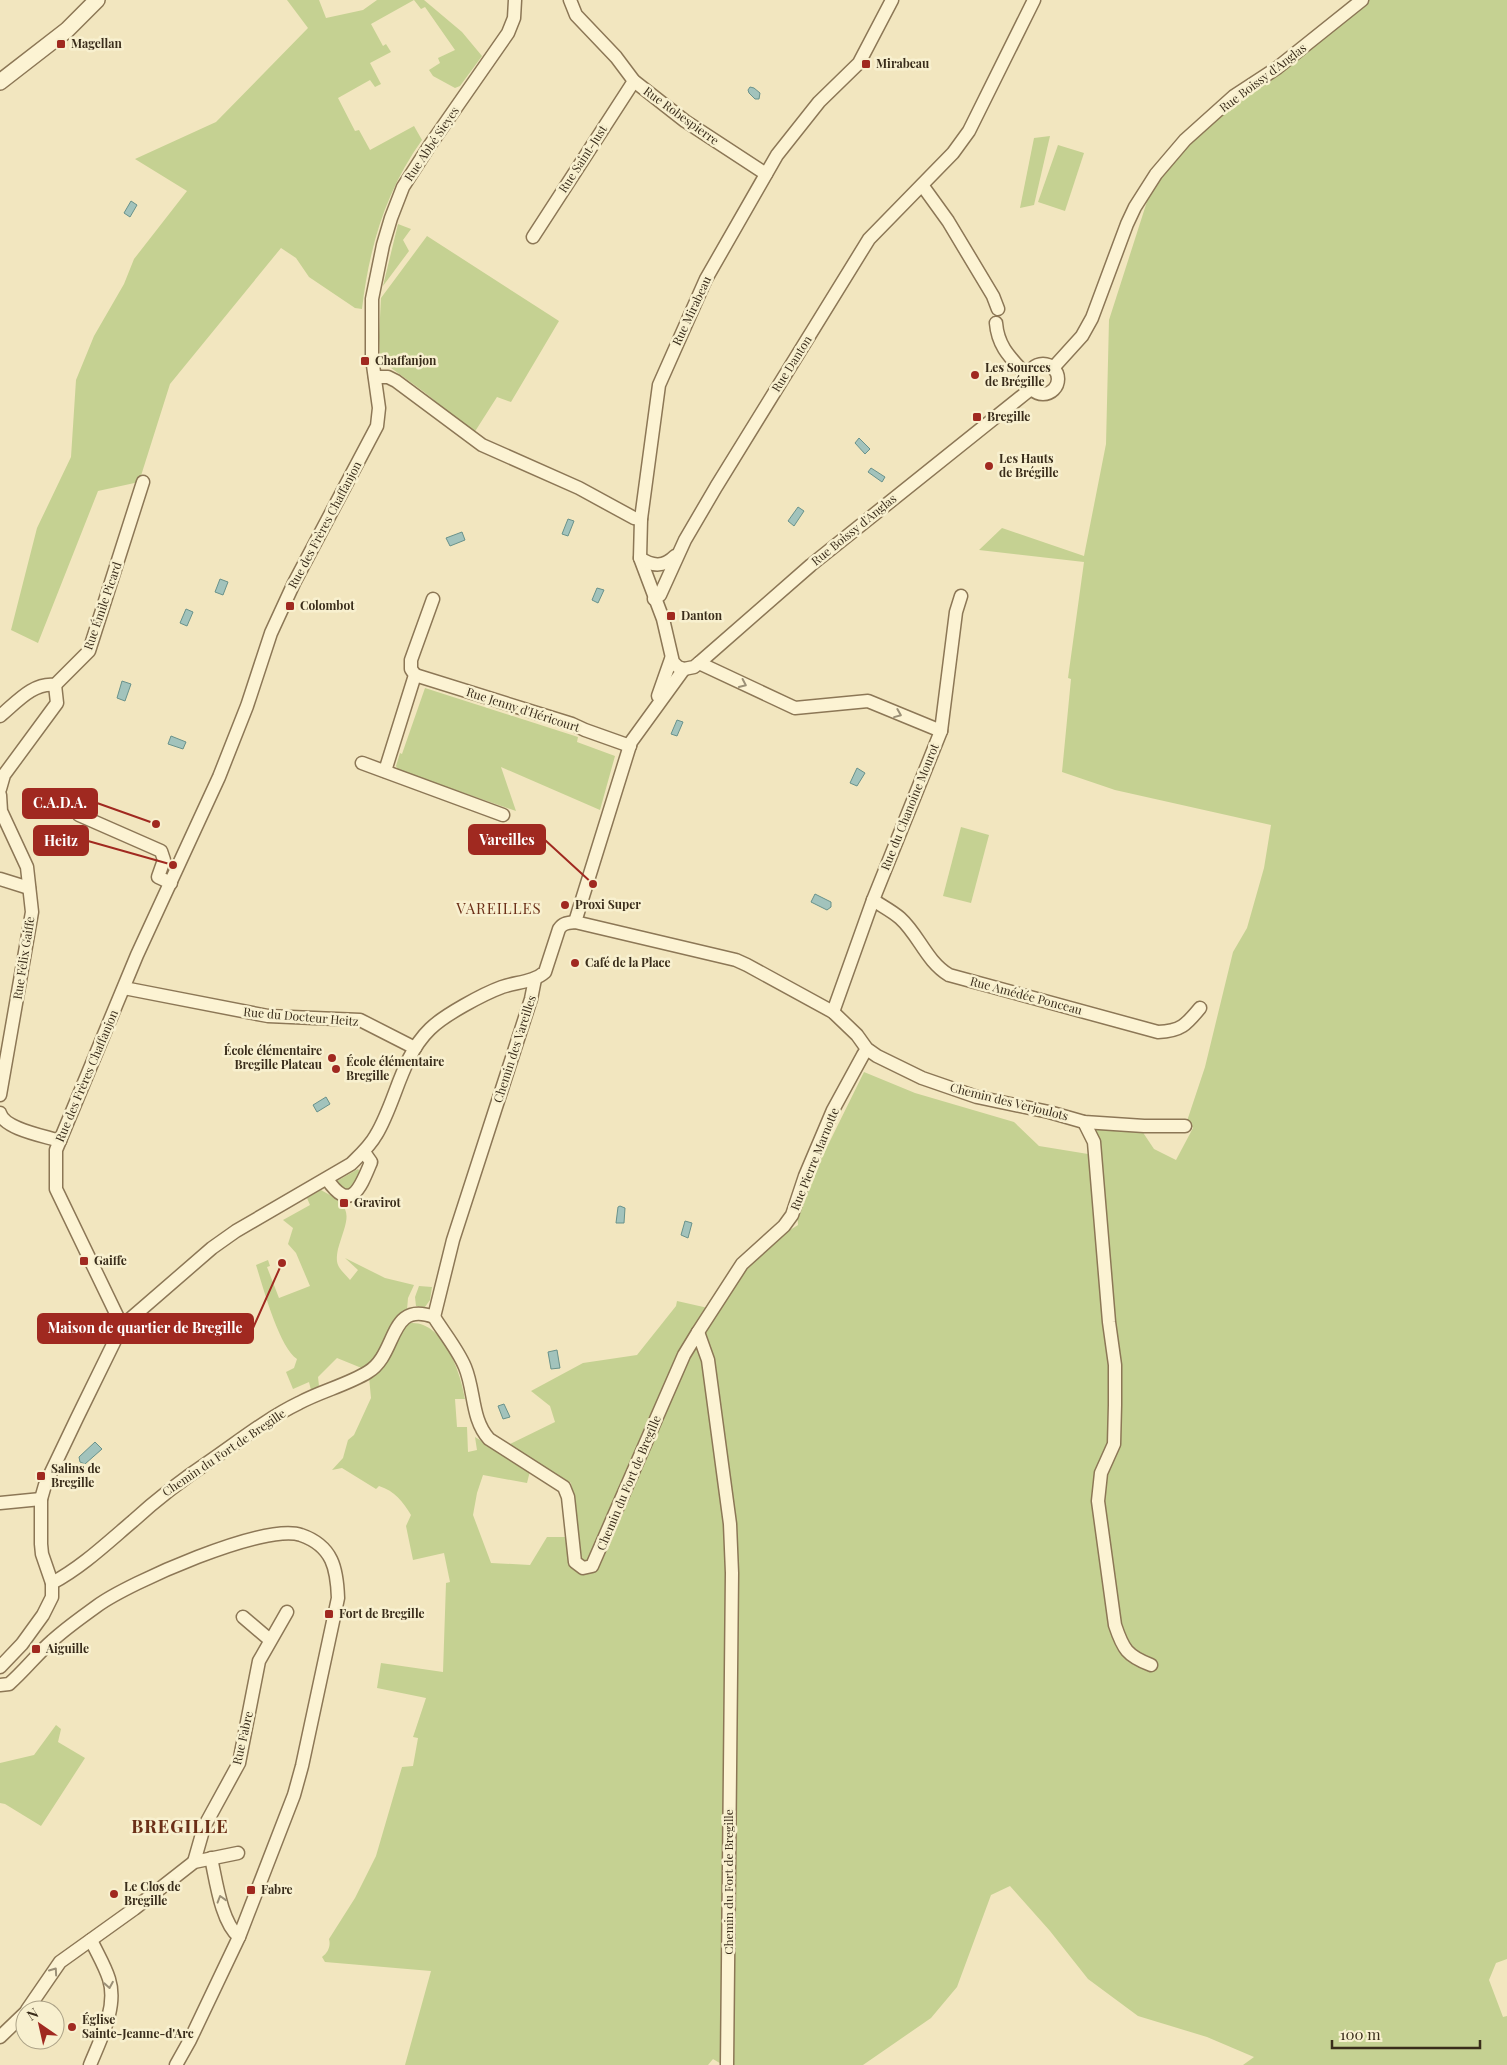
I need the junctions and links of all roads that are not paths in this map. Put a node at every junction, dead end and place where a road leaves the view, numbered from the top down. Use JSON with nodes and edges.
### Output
{"nodes":[{"id":1,"x":97,"y":0,"type":"edge"},
{"id":2,"x":515,"y":0,"type":"edge"},
{"id":3,"x":570,"y":0,"type":"edge"},
{"id":4,"x":892,"y":0,"type":"edge"},
{"id":5,"x":1034,"y":0,"type":"edge"},
{"id":6,"x":1362,"y":0,"type":"edge"},
{"id":7,"x":634,"y":81,"type":"junction"},
{"id":8,"x":0,"y":82,"type":"edge"},
{"id":9,"x":766,"y":174,"type":"junction"},
{"id":10,"x":922,"y":185,"type":"junction"},
{"id":11,"x":533,"y":237,"type":"dead end"},
{"id":12,"x":372,"y":299,"type":"joint"},
{"id":13,"x":998,"y":309,"type":"dead end"},
{"id":14,"x":996,"y":323,"type":"dead end"},
{"id":15,"x":1054,"y":368,"type":"junction"},
{"id":16,"x":375,"y":377,"type":"junction"},
{"id":17,"x":1030,"y":383,"type":"junction"},
{"id":18,"x":144,"y":482,"type":"dead end"},
{"id":19,"x":641,"y":519,"type":"junction"},
{"id":20,"x":677,"y":555,"type":"junction"},
{"id":21,"x":640,"y":558,"type":"junction"},
{"id":22,"x":961,"y":596,"type":"dead end"},
{"id":23,"x":433,"y":599,"type":"dead end"},
{"id":24,"x":654,"y":599,"type":"junction"},
{"id":25,"x":699,"y":663,"type":"junction"},
{"id":26,"x":678,"y":665,"type":"junction"},
{"id":27,"x":415,"y":675,"type":"junction"},
{"id":28,"x":55,"y":685,"type":"junction"},
{"id":29,"x":0,"y":716,"type":"edge"},
{"id":30,"x":941,"y":731,"type":"junction"},
{"id":31,"x":630,"y":746,"type":"junction"},
{"id":32,"x":362,"y":763,"type":"dead end"},
{"id":33,"x":384,"y":772,"type":"junction"},
{"id":34,"x":0,"y":789,"type":"edge"},
{"id":35,"x":0,"y":795,"type":"edge"},
{"id":36,"x":79,"y":815,"type":"dead end"},
{"id":37,"x":503,"y":815,"type":"dead end"},
{"id":38,"x":0,"y":879,"type":"edge"},
{"id":39,"x":170,"y":882,"type":"junction"},
{"id":40,"x":29,"y":888,"type":"junction"},
{"id":41,"x":873,"y":900,"type":"junction"},
{"id":42,"x":575,"y":922,"type":"junction"},
{"id":43,"x":535,"y":979,"type":"junction"},
{"id":44,"x":124,"y":988,"type":"junction"},
{"id":45,"x":1200,"y":1008,"type":"dead end"},
{"id":46,"x":833,"y":1012,"type":"junction"},
{"id":47,"x":5,"y":1041,"type":"edge"},
{"id":48,"x":415,"y":1048,"type":"junction"},
{"id":49,"x":868,"y":1049,"type":"junction"},
{"id":50,"x":0,"y":1095,"type":"edge"},
{"id":51,"x":0,"y":1113,"type":"edge"},
{"id":52,"x":1084,"y":1122,"type":"junction"},
{"id":53,"x":1185,"y":1126,"type":"dead end"},
{"id":54,"x":60,"y":1140,"type":"junction"},
{"id":55,"x":364,"y":1152,"type":"junction"},
{"id":56,"x":327,"y":1179,"type":"junction"},
{"id":57,"x":434,"y":1317,"type":"junction"},
{"id":58,"x":122,"y":1326,"type":"junction"},
{"id":59,"x":698,"y":1332,"type":"junction"},
{"id":60,"x":41,"y":1499,"type":"junction"},
{"id":61,"x":0,"y":1503,"type":"edge"},
{"id":62,"x":52,"y":1582,"type":"junction"},
{"id":63,"x":287,"y":1612,"type":"dead end"},
{"id":64,"x":244,"y":1617,"type":"dead end"},
{"id":65,"x":270,"y":1640,"type":"junction"},
{"id":66,"x":1150,"y":1665,"type":"dead end"},
{"id":67,"x":0,"y":1667,"type":"edge"},
{"id":68,"x":0,"y":1686,"type":"edge"},
{"id":69,"x":238,"y":1853,"type":"dead end"},
{"id":70,"x":211,"y":1858,"type":"junction"},
{"id":71,"x":194,"y":1862,"type":"junction"},
{"id":72,"x":238,"y":1937,"type":"junction"},
{"id":73,"x":91,"y":1940,"type":"junction"},
{"id":74,"x":34,"y":2000,"type":"edge"},
{"id":75,"x":15,"y":2022,"type":"edge"},
{"id":76,"x":0,"y":2036,"type":"edge"},
{"id":77,"x":90,"y":2065,"type":"edge"},
{"id":78,"x":176,"y":2065,"type":"edge"},
{"id":79,"x":727,"y":2065,"type":"edge"}],
"edges":[{"from":1,"to":8,"type":"street"},
{"from":2,"to":12,"type":"street","name":"Rue Abbé Sieyes"},
{"from":3,"to":7,"type":"street","name":"Rue Robespierre"},
{"from":4,"to":9,"type":"street","name":"Rue Mirabeau"},
{"from":5,"to":10,"type":"street","name":"Rue Danton"},
{"from":6,"to":15,"type":"street","name":"Rue Boissy d'Anglas"},
{"from":7,"to":9,"type":"street","name":"Rue Robespierre"},
{"from":7,"to":11,"type":"street","name":"Rue Saint-Just"},
{"from":9,"to":19,"type":"street","name":"Rue Mirabeau"},
{"from":10,"to":13,"type":"street"},
{"from":10,"to":20,"type":"street","name":"Rue Danton"},
{"from":12,"to":16,"type":"street","name":"Rue des Frères Chaffanjon"},
{"from":14,"to":17,"type":"street"},
{"from":15,"to":17,"type":"street"},
{"from":15,"to":17,"type":"street"},
{"from":16,"to":19,"type":"street"},
{"from":16,"to":39,"type":"street","name":"Rue des Frères Chaffanjon"},
{"from":17,"to":25,"type":"street","name":"Rue Boissy d'Anglas"},
{"from":18,"to":28,"type":"street","name":"Rue Émile Picard"},
{"from":19,"to":21,"type":"street","name":"Rue Mirabeau"},
{"from":20,"to":21,"type":"street"},
{"from":20,"to":24,"type":"street","name":"Rue Danton"},
{"from":21,"to":24,"type":"street","name":"Rue Mirabeau"},
{"from":22,"to":30,"type":"street","name":"Rue du Chanoine Mourot"},
{"from":23,"to":27,"type":"street"},
{"from":24,"to":26,"type":"street","name":"Rue Mirabeau"},
{"from":25,"to":26,"type":"street","name":"Rue Boissy d'Anglas"},
{"from":25,"to":30,"type":"street","one_way":true},
{"from":26,"to":31,"type":"street"},
{"from":27,"to":31,"type":"street","name":"Rue Jenny d'Héricourt"},
{"from":27,"to":33,"type":"street"},
{"from":28,"to":29,"type":"street"},
{"from":28,"to":34,"type":"street"},
{"from":30,"to":41,"type":"street","name":"Rue du Chanoine Mourot"},
{"from":31,"to":42,"type":"street"},
{"from":32,"to":33,"type":"street"},
{"from":33,"to":37,"type":"street"},
{"from":35,"to":40,"type":"street","name":"Rue Félix Gaiffe"},
{"from":36,"to":39,"type":"street"},
{"from":38,"to":40,"type":"street"},
{"from":39,"to":44,"type":"street","name":"Rue des Frères Chaffanjon"},
{"from":40,"to":47,"type":"street","name":"Rue Félix Gaiffe"},
{"from":41,"to":45,"type":"street","name":"Rue Amédée Ponceau"},
{"from":41,"to":46,"type":"street","name":"Rue du Chanoine Mourot"},
{"from":42,"to":43,"type":"street","name":"Chemin des Vareilles"},
{"from":42,"to":46,"type":"street","name":"Chemin des Verjoulots"},
{"from":43,"to":48,"type":"street"},
{"from":43,"to":57,"type":"street","name":"Chemin des Vareilles"},
{"from":44,"to":48,"type":"street","name":"Rue du Docteur Heitz"},
{"from":44,"to":54,"type":"street","name":"Rue des Frères Chaffanjon"},
{"from":46,"to":49,"type":"street","name":"Chemin des Verjoulots"},
{"from":47,"to":50,"type":"street","name":"Rue Félix Gaiffe"},
{"from":48,"to":55,"type":"street"},
{"from":49,"to":52,"type":"street","name":"Chemin des Verjoulots"},
{"from":49,"to":59,"type":"street","name":"Rue Pierre Marnotte"},
{"from":51,"to":54,"type":"street"},
{"from":52,"to":53,"type":"street","name":"Chemin des Verjoulots"},
{"from":52,"to":66,"type":"street"},
{"from":54,"to":58,"type":"street","name":"Rue des Frères Chaffanjon"},
{"from":55,"to":56,"type":"street"},
{"from":55,"to":56,"type":"street"},
{"from":56,"to":58,"type":"street"},
{"from":57,"to":59,"type":"street","name":"Chemin du Fort de Bregille"},
{"from":57,"to":62,"type":"street","name":"Chemin du Fort de Bregille"},
{"from":58,"to":60,"type":"street"},
{"from":59,"to":79,"type":"street","name":"Chemin du Fort de Bregille"},
{"from":60,"to":61,"type":"street"},
{"from":60,"to":62,"type":"street"},
{"from":62,"to":67,"type":"street"},
{"from":63,"to":65,"type":"street","name":"Rue Fabre"},
{"from":64,"to":65,"type":"street"},
{"from":65,"to":71,"type":"street","name":"Rue Fabre"},
{"from":68,"to":72,"type":"street"},
{"from":69,"to":70,"type":"street"},
{"from":70,"to":71,"type":"street"},
{"from":72,"to":70,"type":"street","one_way":true},
{"from":71,"to":73,"type":"street"},
{"from":72,"to":78,"type":"street"},
{"from":74,"to":73,"type":"street","one_way":true},
{"from":73,"to":77,"type":"street","one_way":true},
{"from":75,"to":76,"type":"street"}]}
